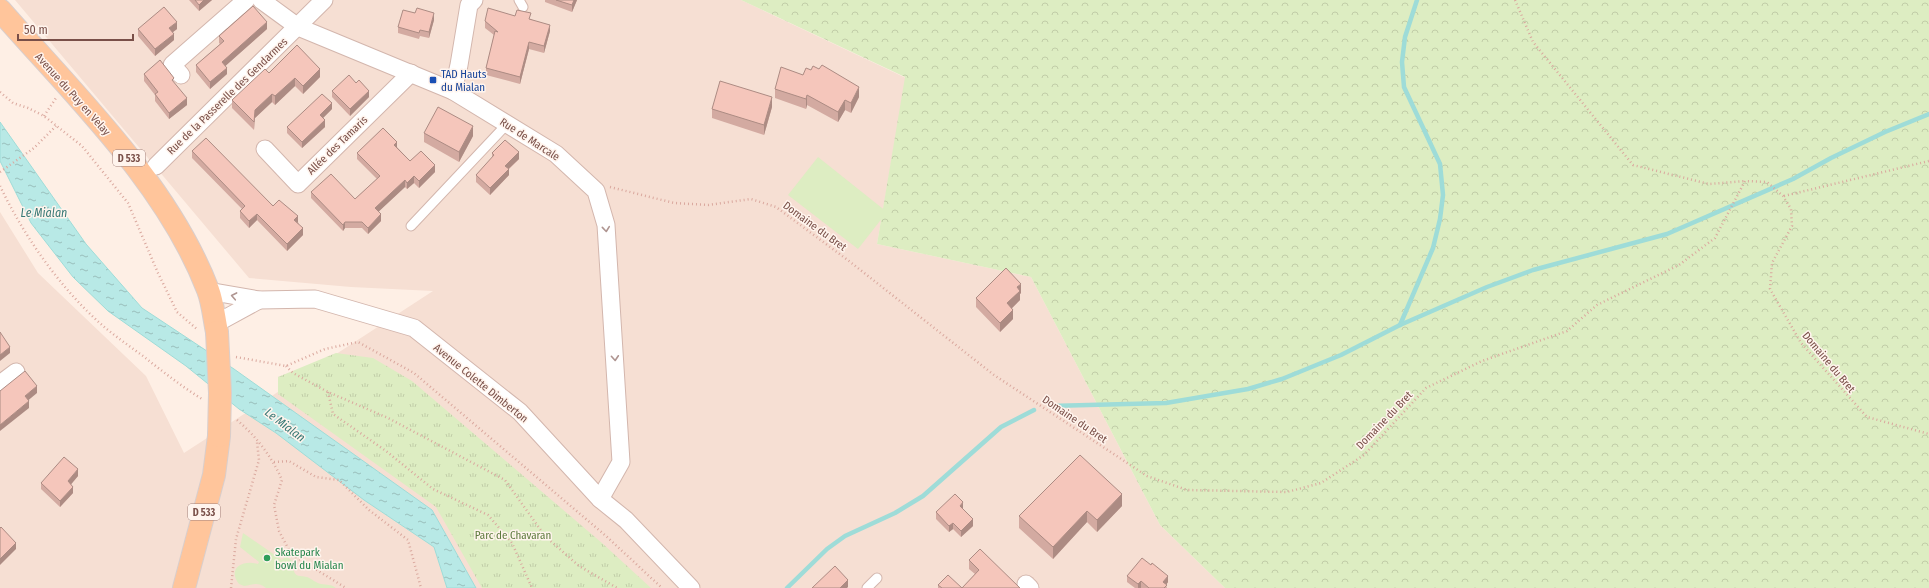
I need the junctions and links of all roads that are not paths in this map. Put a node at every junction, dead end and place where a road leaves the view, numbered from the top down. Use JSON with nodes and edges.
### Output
{"nodes":[{"id":1,"x":246,"y":0,"type":"edge"},
{"id":2,"x":261,"y":0,"type":"edge"},
{"id":3,"x":324,"y":0,"type":"edge"},
{"id":4,"x":474,"y":0,"type":"edge"},
{"id":5,"x":0,"y":10,"type":"edge"},
{"id":6,"x":298,"y":27,"type":"junction"},
{"id":7,"x":411,"y":73,"type":"junction"},
{"id":8,"x":181,"y":75,"type":"dead end"},
{"id":9,"x":453,"y":91,"type":"junction"},
{"id":10,"x":507,"y":124,"type":"junction"},
{"id":11,"x":265,"y":149,"type":"dead end"},
{"id":12,"x":156,"y":166,"type":"dead end"},
{"id":13,"x":411,"y":226,"type":"dead end"},
{"id":14,"x":208,"y":291,"type":"junction"},
{"id":15,"x":259,"y":300,"type":"junction"},
{"id":16,"x":212,"y":330,"type":"junction"},
{"id":17,"x":16,"y":372,"type":"dead end"},
{"id":18,"x":0,"y":384,"type":"edge"},
{"id":19,"x":600,"y":499,"type":"junction"},
{"id":20,"x":877,"y":578,"type":"dead end"},
{"id":21,"x":184,"y":588,"type":"edge"},
{"id":22,"x":691,"y":588,"type":"edge"},
{"id":23,"x":867,"y":588,"type":"edge"}],
"edges":[{"from":1,"to":8,"type":"street"},
{"from":2,"to":6,"type":"street","name":"Rue de Marcale"},
{"from":3,"to":6,"type":"street","name":"Rue de la Passerelle des Gendarmes"},
{"from":4,"to":9,"type":"street"},
{"from":5,"to":14,"type":"main road","name":"Avenue du Puy en Velay","number":"D 533"},
{"from":6,"to":7,"type":"street","name":"Rue de Marcale"},
{"from":6,"to":12,"type":"street","name":"Rue de la Passerelle des Gendarmes"},
{"from":7,"to":9,"type":"street","name":"Rue de Marcale"},
{"from":7,"to":11,"type":"street","name":"Allée des Tamaris"},
{"from":9,"to":10,"type":"street","name":"Rue de Marcale"},
{"from":10,"to":13,"type":"lane"},
{"from":10,"to":19,"type":"street","name":"Rue de Marcale","one_way":true},
{"from":15,"to":14,"type":"street","name":"Avenue Colette Dimberton","one_way":true},
{"from":14,"to":16,"type":"main road","name":"Avenue du Puy en Velay","number":"D 533"},
{"from":15,"to":16,"type":"street","name":"Avenue Colette Dimberton"},
{"from":15,"to":19,"type":"street","name":"Avenue Colette Dimberton"},
{"from":16,"to":21,"type":"main road","name":"Avenue du Puy en Velay","number":"D 533","bridge":true},
{"from":17,"to":18,"type":"street"},
{"from":19,"to":22,"type":"street","name":"Avenue Colette Dimberton"},
{"from":20,"to":23,"type":"lane"}]}
